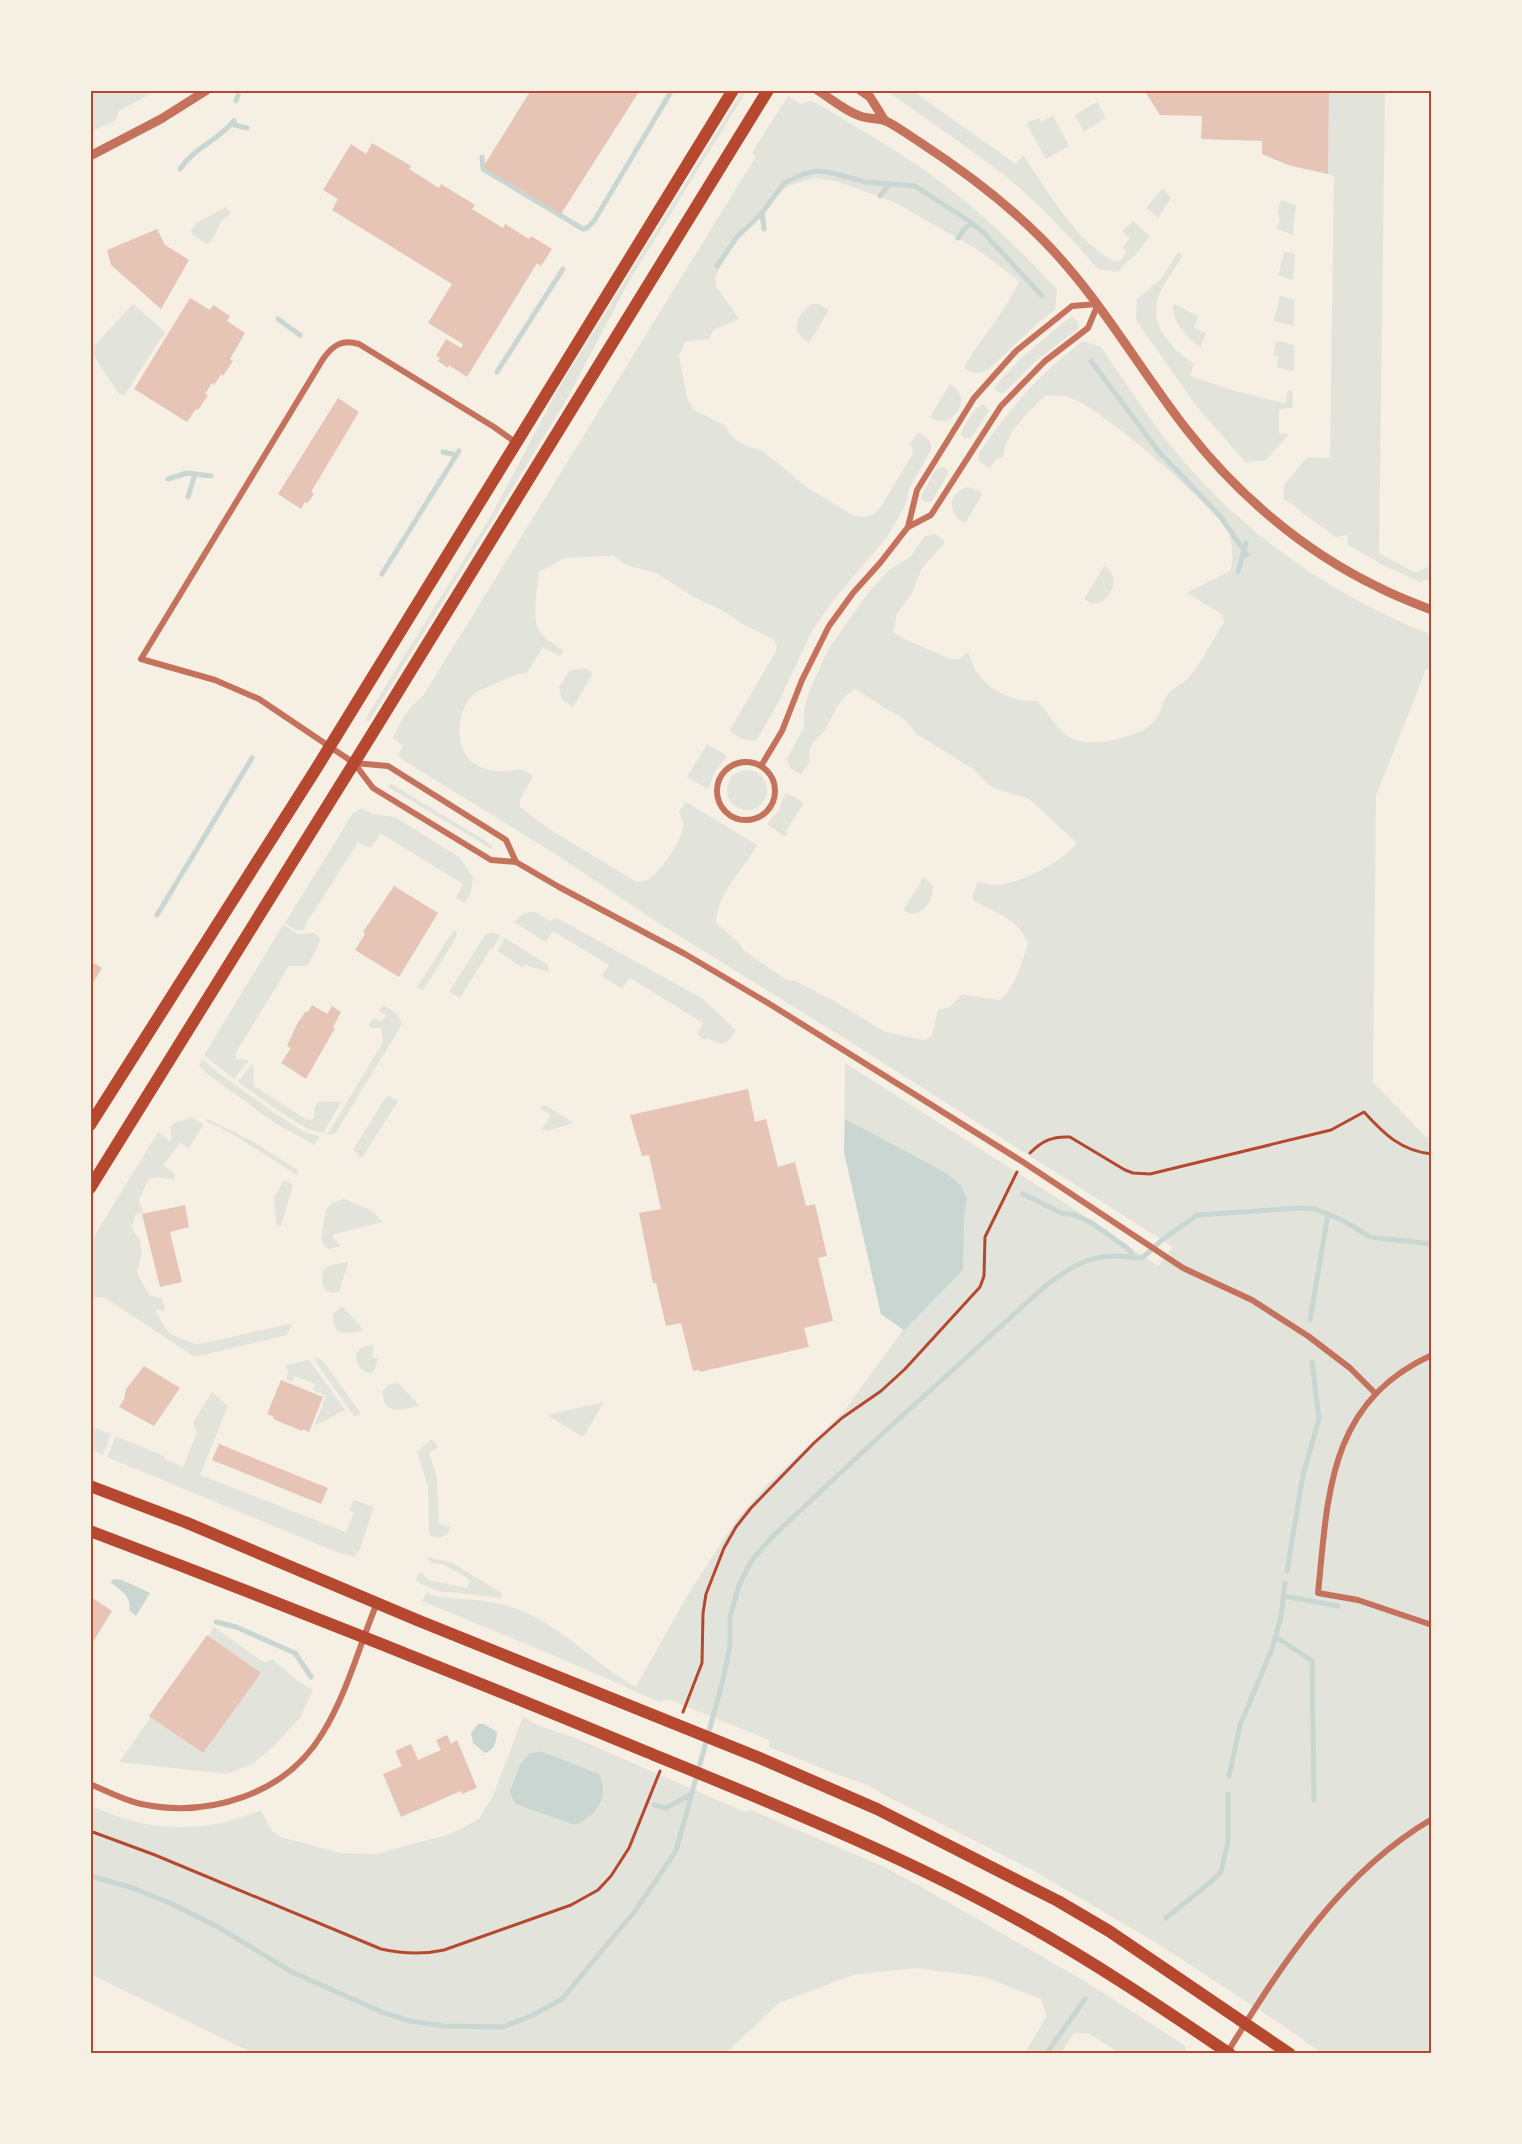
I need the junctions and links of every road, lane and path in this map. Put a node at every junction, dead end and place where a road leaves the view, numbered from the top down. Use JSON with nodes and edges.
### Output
{"nodes":[{"id":1,"x":207,"y":90,"type":"edge"},
{"id":2,"x":733,"y":90,"type":"edge"},
{"id":3,"x":768,"y":90,"type":"edge"},
{"id":4,"x":817,"y":90,"type":"edge"},
{"id":5,"x":860,"y":90,"type":"edge"},
{"id":6,"x":885,"y":121,"type":"junction"},
{"id":7,"x":90,"y":156,"type":"edge"},
{"id":8,"x":1098,"y":304,"type":"junction"},
{"id":9,"x":515,"y":442,"type":"junction"},
{"id":10,"x":908,"y":527,"type":"junction"},
{"id":11,"x":1432,"y":610,"type":"edge"},
{"id":12,"x":329,"y":745,"type":"junction"},
{"id":13,"x":354,"y":763,"type":"junction"},
{"id":14,"x":761,"y":766,"type":"junction"},
{"id":15,"x":516,"y":862,"type":"junction"},
{"id":16,"x":90,"y":1125,"type":"edge"},
{"id":17,"x":1030,"y":1153,"type":"dead end"},
{"id":18,"x":1432,"y":1154,"type":"edge"},
{"id":19,"x":1017,"y":1172,"type":"dead end"},
{"id":20,"x":90,"y":1188,"type":"edge"},
{"id":21,"x":1432,"y":1355,"type":"edge"},
{"id":22,"x":1376,"y":1394,"type":"junction"},
{"id":23,"x":90,"y":1486,"type":"edge"},
{"id":24,"x":90,"y":1531,"type":"edge"},
{"id":25,"x":377,"y":1602,"type":"junction"},
{"id":26,"x":1432,"y":1625,"type":"edge"},
{"id":27,"x":363,"y":1637,"type":"junction"},
{"id":28,"x":682,"y":1715,"type":"dead end"},
{"id":29,"x":663,"y":1763,"type":"dead end"},
{"id":30,"x":90,"y":1784,"type":"edge"},
{"id":31,"x":1432,"y":1819,"type":"edge"},
{"id":32,"x":90,"y":1831,"type":"edge"},
{"id":33,"x":1246,"y":2024,"type":"junction"},
{"id":34,"x":1228,"y":2053,"type":"edge"},
{"id":35,"x":1290,"y":2054,"type":"edge"}],
"edges":[{"from":1,"to":7,"type":"street"},
{"from":2,"to":9,"type":"main road"},
{"from":3,"to":13,"type":"main road"},
{"from":4,"to":6,"type":"street"},
{"from":5,"to":6,"type":"street"},
{"from":6,"to":8,"type":"street"},
{"from":8,"to":10,"type":"street"},
{"from":8,"to":10,"type":"street"},
{"from":8,"to":11,"type":"street"},
{"from":9,"to":12,"type":"main road"},
{"from":9,"to":12,"type":"street"},
{"from":10,"to":14,"type":"street"},
{"from":12,"to":13,"type":"street"},
{"from":12,"to":16,"type":"main road"},
{"from":13,"to":15,"type":"street"},
{"from":13,"to":15,"type":"street"},
{"from":13,"to":20,"type":"main road"},
{"from":14,"to":14,"type":"street"},
{"from":15,"to":22,"type":"street"},
{"from":17,"to":18,"type":"path"},
{"from":19,"to":28,"type":"path"},
{"from":21,"to":22,"type":"street"},
{"from":22,"to":26,"type":"street"},
{"from":23,"to":25,"type":"main road"},
{"from":24,"to":27,"type":"main road"},
{"from":25,"to":27,"type":"street"},
{"from":25,"to":33,"type":"main road"},
{"from":27,"to":30,"type":"street"},
{"from":27,"to":34,"type":"main road"},
{"from":29,"to":32,"type":"path"},
{"from":31,"to":33,"type":"street"},
{"from":33,"to":34,"type":"street"},
{"from":33,"to":35,"type":"main road"}]}
